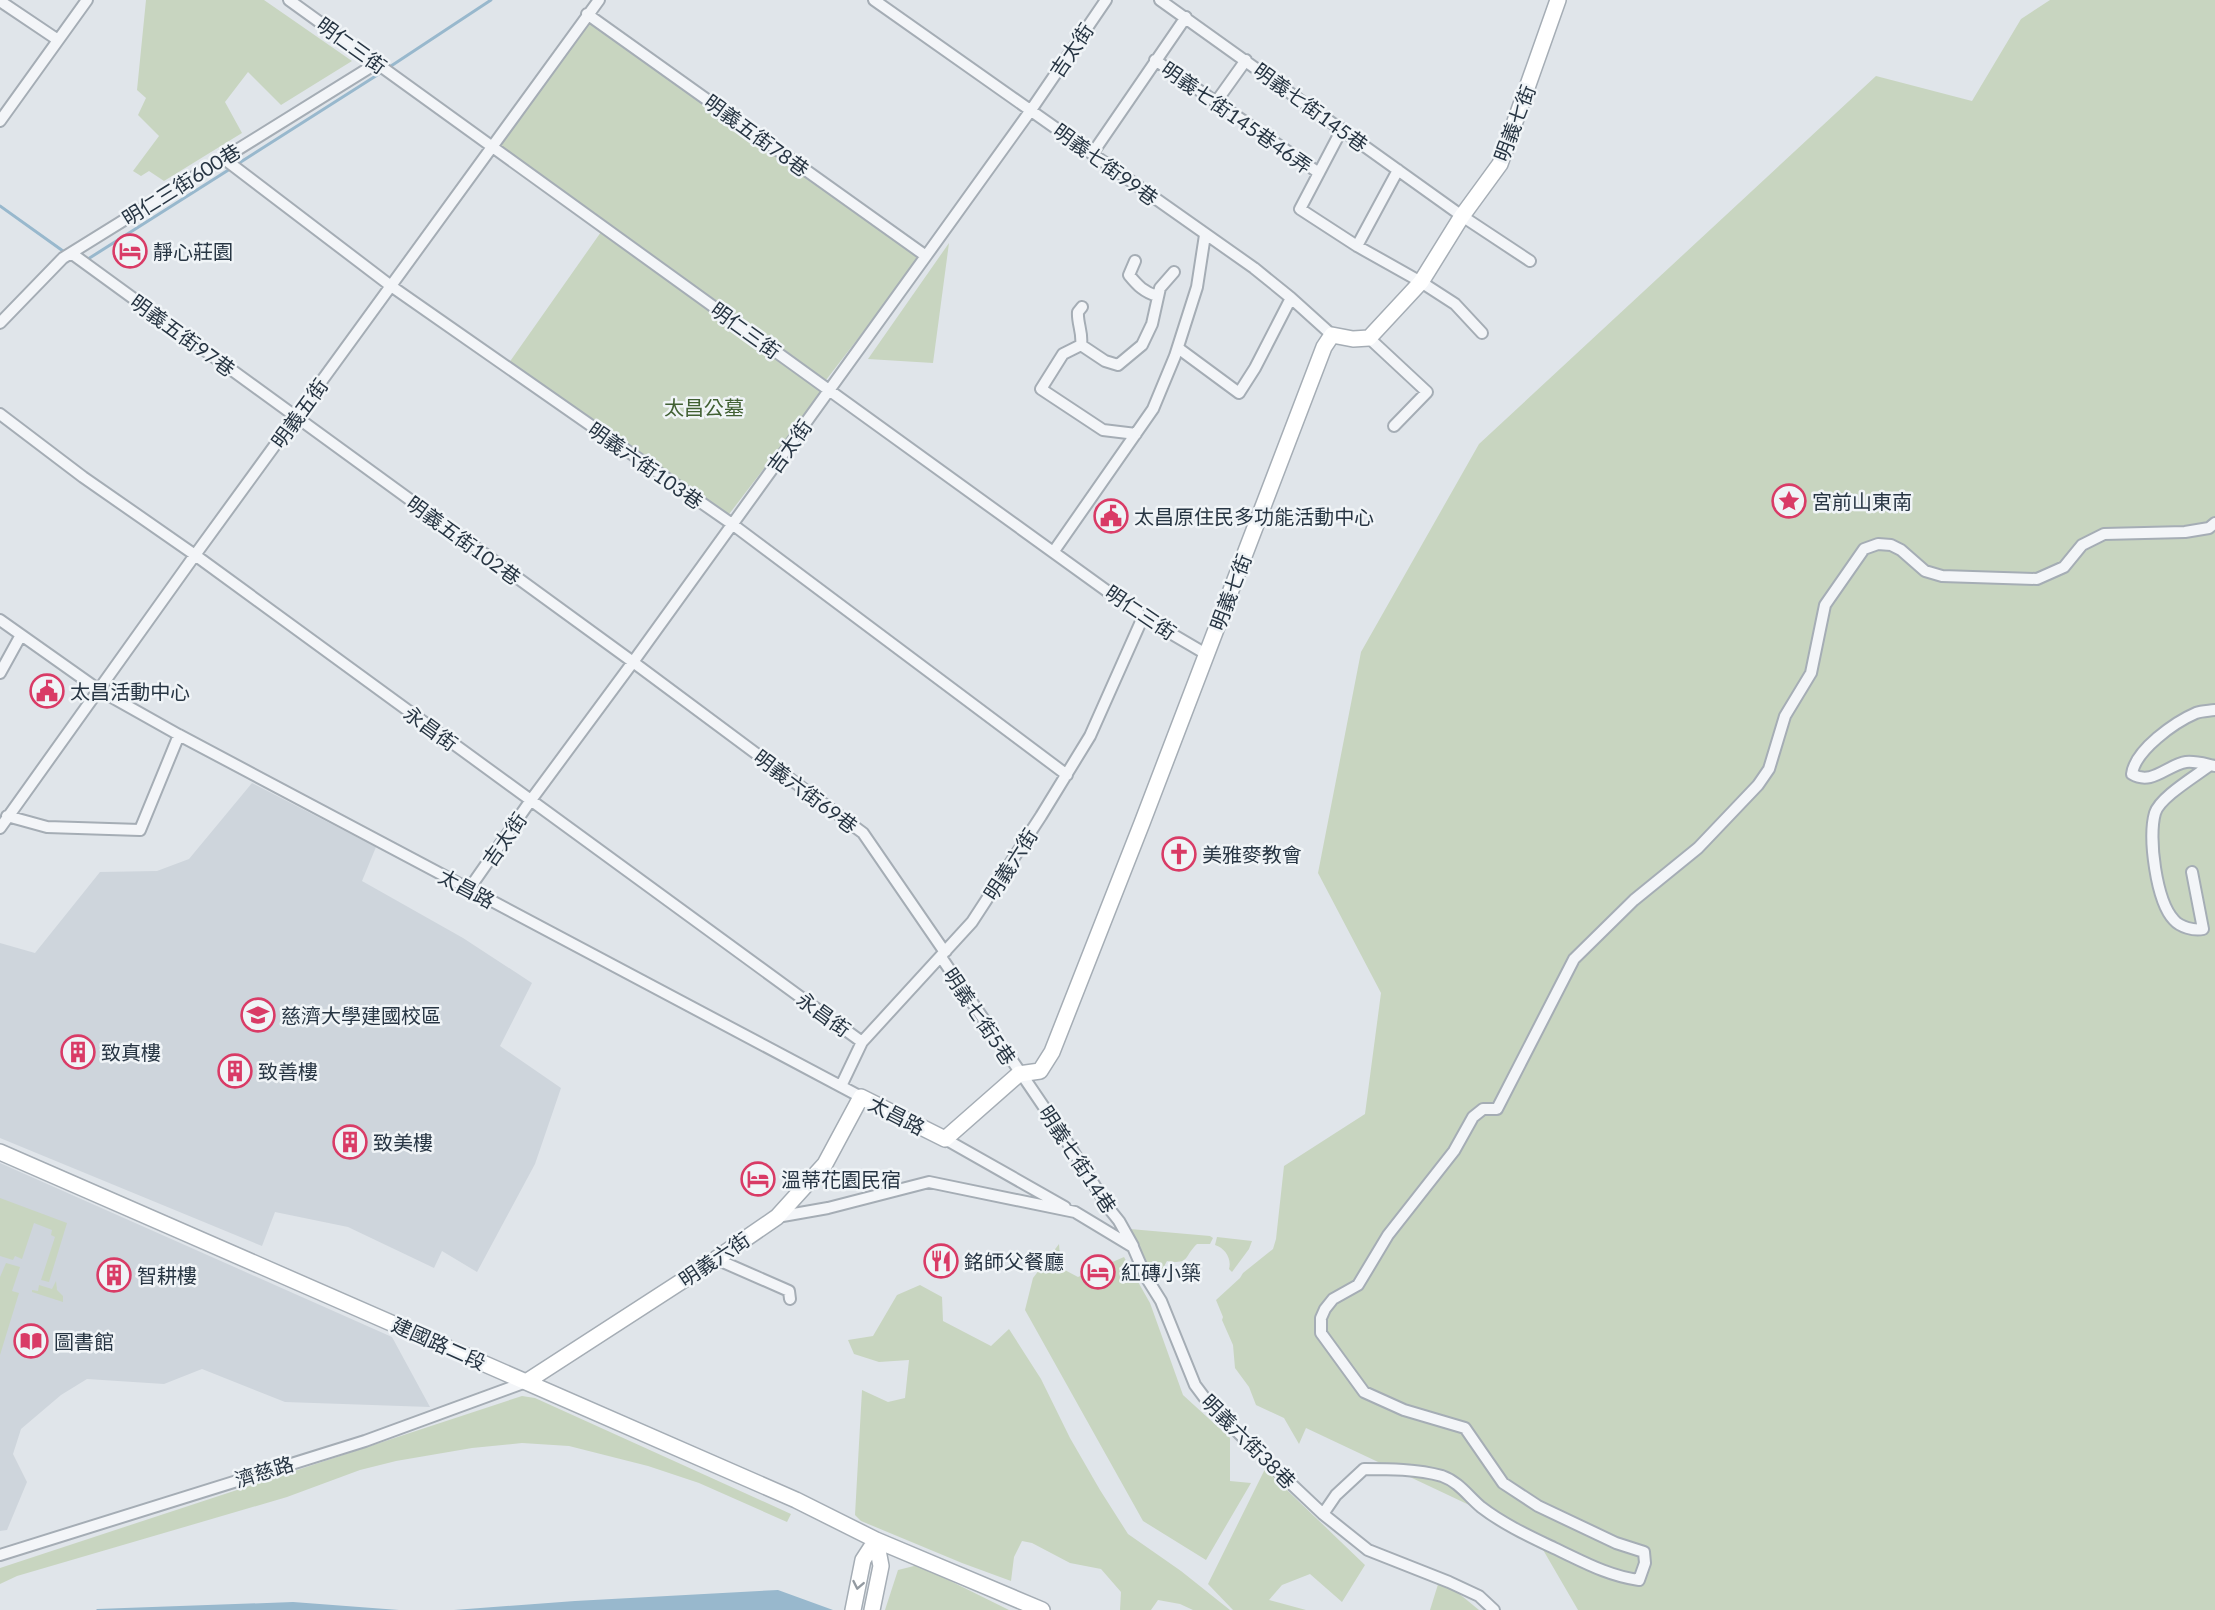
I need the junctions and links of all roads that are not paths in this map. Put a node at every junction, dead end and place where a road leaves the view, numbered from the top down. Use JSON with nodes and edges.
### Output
{"nodes":[{"id":1,"x":0,"y":0,"type":"edge"},
{"id":2,"x":87,"y":0,"type":"edge"},
{"id":3,"x":289,"y":0,"type":"edge"},
{"id":4,"x":599,"y":0,"type":"edge"},
{"id":5,"x":874,"y":0,"type":"edge"},
{"id":6,"x":1106,"y":0,"type":"edge"},
{"id":7,"x":1160,"y":0,"type":"edge"},
{"id":8,"x":1558,"y":0,"type":"edge"},
{"id":9,"x":587,"y":14,"type":"junction"},
{"id":10,"x":1186,"y":17,"type":"junction"},
{"id":11,"x":58,"y":40,"type":"junction"},
{"id":12,"x":1155,"y":60,"type":"junction"},
{"id":13,"x":1246,"y":60,"type":"junction"},
{"id":14,"x":383,"y":67,"type":"junction"},
{"id":15,"x":1216,"y":102,"type":"junction"},
{"id":16,"x":1031,"y":110,"type":"junction"},
{"id":17,"x":0,"y":121,"type":"edge"},
{"id":18,"x":1342,"y":129,"type":"junction"},
{"id":19,"x":492,"y":146,"type":"junction"},
{"id":20,"x":1092,"y":154,"type":"junction"},
{"id":21,"x":224,"y":158,"type":"junction"},
{"id":22,"x":1398,"y":170,"type":"junction"},
{"id":23,"x":1319,"y":173,"type":"junction"},
{"id":24,"x":1462,"y":216,"type":"junction"},
{"id":25,"x":1205,"y":234,"type":"junction"},
{"id":26,"x":1357,"y":246,"type":"junction"},
{"id":27,"x":71,"y":253,"type":"junction"},
{"id":28,"x":927,"y":256,"type":"junction"},
{"id":29,"x":1135,"y":261,"type":"dead end"},
{"id":30,"x":1530,"y":261,"type":"dead end"},
{"id":31,"x":1174,"y":272,"type":"dead end"},
{"id":32,"x":1421,"y":282,"type":"junction"},
{"id":33,"x":391,"y":286,"type":"junction"},
{"id":34,"x":1157,"y":296,"type":"junction"},
{"id":35,"x":1291,"y":298,"type":"junction"},
{"id":36,"x":1082,"y":308,"type":"dead end"},
{"id":37,"x":0,"y":323,"type":"edge"},
{"id":38,"x":1482,"y":333,"type":"dead end"},
{"id":39,"x":1332,"y":335,"type":"junction"},
{"id":40,"x":1369,"y":338,"type":"junction"},
{"id":41,"x":1081,"y":345,"type":"junction"},
{"id":42,"x":1178,"y":348,"type":"junction"},
{"id":43,"x":830,"y":390,"type":"junction"},
{"id":44,"x":0,"y":414,"type":"edge"},
{"id":45,"x":295,"y":418,"type":"junction"},
{"id":46,"x":1394,"y":426,"type":"dead end"},
{"id":47,"x":1136,"y":434,"type":"junction"},
{"id":48,"x":2215,"y":523,"type":"edge"},
{"id":49,"x":732,"y":524,"type":"junction"},
{"id":50,"x":1054,"y":551,"type":"junction"},
{"id":51,"x":195,"y":555,"type":"junction"},
{"id":52,"x":1143,"y":617,"type":"junction"},
{"id":53,"x":0,"y":620,"type":"edge"},
{"id":54,"x":21,"y":635,"type":"junction"},
{"id":55,"x":1206,"y":654,"type":"junction"},
{"id":56,"x":633,"y":662,"type":"junction"},
{"id":57,"x":0,"y":673,"type":"edge"},
{"id":58,"x":99,"y":690,"type":"junction"},
{"id":59,"x":2215,"y":710,"type":"edge"},
{"id":60,"x":179,"y":735,"type":"junction"},
{"id":61,"x":2212,"y":765,"type":"edge"},
{"id":62,"x":1066,"y":775,"type":"junction"},
{"id":63,"x":531,"y":800,"type":"junction"},
{"id":64,"x":7,"y":816,"type":"junction"},
{"id":65,"x":0,"y":828,"type":"edge"},
{"id":66,"x":2192,"y":872,"type":"dead end"},
{"id":67,"x":469,"y":889,"type":"junction"},
{"id":68,"x":944,"y":954,"type":"junction"},
{"id":69,"x":862,"y":1042,"type":"junction"},
{"id":70,"x":1019,"y":1074,"type":"junction"},
{"id":71,"x":842,"y":1086,"type":"junction"},
{"id":72,"x":861,"y":1097,"type":"junction"},
{"id":73,"x":945,"y":1138,"type":"junction"},
{"id":74,"x":0,"y":1152,"type":"edge"},
{"id":75,"x":1075,"y":1212,"type":"junction"},
{"id":76,"x":777,"y":1217,"type":"junction"},
{"id":77,"x":1133,"y":1246,"type":"junction"},
{"id":78,"x":716,"y":1259,"type":"junction"},
{"id":79,"x":790,"y":1299,"type":"dead end"},
{"id":80,"x":526,"y":1382,"type":"junction"},
{"id":81,"x":1323,"y":1514,"type":"junction"},
{"id":82,"x":876,"y":1540,"type":"junction"},
{"id":83,"x":0,"y":1555,"type":"edge"},
{"id":84,"x":853,"y":1610,"type":"edge"},
{"id":85,"x":872,"y":1610,"type":"edge"},
{"id":86,"x":1042,"y":1610,"type":"edge"},
{"id":87,"x":1494,"y":1610,"type":"edge"}],
"edges":[{"from":1,"to":11,"type":"street"},
{"from":2,"to":11,"type":"street"},
{"from":3,"to":14,"type":"street","name":"明仁三街"},
{"from":4,"to":9,"type":"street","name":"明義五街"},
{"from":5,"to":16,"type":"street","name":"明義七街99巷"},
{"from":6,"to":16,"type":"street","name":"吉太街"},
{"from":7,"to":10,"type":"street","name":"明義七街145巷"},
{"from":8,"to":24,"type":"street","name":"明義七街"},
{"from":9,"to":19,"type":"street","name":"明義五街"},
{"from":9,"to":28,"type":"street","name":"明義五街78巷"},
{"from":10,"to":12,"type":"street"},
{"from":10,"to":13,"type":"street","name":"明義七街145巷"},
{"from":11,"to":17,"type":"street"},
{"from":12,"to":15,"type":"street","name":"明義七街145巷46弄"},
{"from":12,"to":20,"type":"street"},
{"from":13,"to":15,"type":"street"},
{"from":13,"to":18,"type":"street","name":"明義七街145巷"},
{"from":14,"to":19,"type":"street","name":"明仁三街"},
{"from":14,"to":21,"type":"street","name":"明仁三街600巷"},
{"from":15,"to":23,"type":"street","name":"明義七街145巷46弄"},
{"from":16,"to":20,"type":"street","name":"明義七街99巷"},
{"from":16,"to":28,"type":"street","name":"吉太街"},
{"from":18,"to":22,"type":"street","name":"明義七街145巷"},
{"from":18,"to":23,"type":"street"},
{"from":19,"to":33,"type":"street","name":"明義五街"},
{"from":19,"to":43,"type":"street","name":"明仁三街"},
{"from":20,"to":25,"type":"street","name":"明義七街99巷"},
{"from":21,"to":27,"type":"street","name":"明仁三街600巷"},
{"from":21,"to":33,"type":"street","name":"明義六街103巷"},
{"from":22,"to":24,"type":"street","name":"明義七街145巷"},
{"from":22,"to":26,"type":"street"},
{"from":23,"to":26,"type":"street"},
{"from":24,"to":30,"type":"street","name":"明義七街145巷"},
{"from":24,"to":32,"type":"street","name":"明義七街"},
{"from":25,"to":35,"type":"street","name":"明義七街99巷"},
{"from":25,"to":42,"type":"street"},
{"from":26,"to":32,"type":"street"},
{"from":27,"to":37,"type":"street","name":"明仁三街600巷"},
{"from":27,"to":45,"type":"street","name":"明義五街97巷"},
{"from":28,"to":43,"type":"street","name":"吉太街"},
{"from":29,"to":34,"type":"street"},
{"from":31,"to":34,"type":"street"},
{"from":32,"to":38,"type":"street"},
{"from":32,"to":40,"type":"street","name":"明義七街"},
{"from":33,"to":45,"type":"street","name":"明義五街"},
{"from":33,"to":49,"type":"street","name":"明義六街103巷"},
{"from":34,"to":41,"type":"street"},
{"from":35,"to":39,"type":"street","name":"明義七街99巷"},
{"from":35,"to":42,"type":"street"},
{"from":36,"to":41,"type":"street"},
{"from":39,"to":40,"type":"street"},
{"from":39,"to":55,"type":"street","name":"明義七街"},
{"from":40,"to":46,"type":"street"},
{"from":41,"to":47,"type":"street"},
{"from":42,"to":47,"type":"street"},
{"from":43,"to":49,"type":"street","name":"吉太街"},
{"from":43,"to":50,"type":"street","name":"明仁三街"},
{"from":44,"to":51,"type":"street","name":"永昌街"},
{"from":45,"to":51,"type":"street","name":"明義五街"},
{"from":45,"to":56,"type":"street","name":"明義五街102巷"},
{"from":47,"to":50,"type":"street"},
{"from":48,"to":81,"type":"street"},
{"from":49,"to":56,"type":"street","name":"吉太街"},
{"from":49,"to":62,"type":"street","name":"明義六街103巷"},
{"from":50,"to":52,"type":"street","name":"明仁三街"},
{"from":51,"to":58,"type":"street","name":"明義五街"},
{"from":51,"to":63,"type":"street","name":"永昌街"},
{"from":52,"to":55,"type":"street","name":"明仁三街"},
{"from":52,"to":62,"type":"street","name":"明義六街"},
{"from":53,"to":54,"type":"street","name":"太昌路"},
{"from":54,"to":57,"type":"street"},
{"from":54,"to":58,"type":"street","name":"太昌路"},
{"from":55,"to":70,"type":"street","name":"明義七街"},
{"from":56,"to":63,"type":"street","name":"吉太街"},
{"from":56,"to":68,"type":"street","name":"明義六街69巷"},
{"from":58,"to":60,"type":"street","name":"太昌路"},
{"from":58,"to":64,"type":"street","name":"明義五街"},
{"from":59,"to":61,"type":"street"},
{"from":60,"to":64,"type":"street"},
{"from":60,"to":67,"type":"street","name":"太昌路"},
{"from":61,"to":66,"type":"street"},
{"from":62,"to":68,"type":"street","name":"明義六街"},
{"from":63,"to":67,"type":"street","name":"吉太街"},
{"from":63,"to":69,"type":"street","name":"永昌街"},
{"from":64,"to":65,"type":"street","name":"明義五街"},
{"from":67,"to":71,"type":"street","name":"太昌路"},
{"from":68,"to":69,"type":"street","name":"明義六街"},
{"from":68,"to":70,"type":"street","name":"明義七街5巷"},
{"from":69,"to":71,"type":"street","name":"明義六街"},
{"from":70,"to":73,"type":"street","name":"明義七街"},
{"from":70,"to":77,"type":"street","name":"明義七街14巷"},
{"from":71,"to":72,"type":"street","name":"太昌路"},
{"from":72,"to":73,"type":"street","name":"太昌路"},
{"from":72,"to":76,"type":"street","name":"明義六街"},
{"from":73,"to":75,"type":"street"},
{"from":74,"to":80,"type":"street","name":"建國路二段"},
{"from":75,"to":76,"type":"street"},
{"from":75,"to":77,"type":"street"},
{"from":76,"to":78,"type":"street","name":"明義六街"},
{"from":77,"to":81,"type":"street","name":"明義六街38巷"},
{"from":78,"to":79,"type":"street"},
{"from":78,"to":80,"type":"street","name":"明義六街"},
{"from":80,"to":82,"type":"street","name":"建國路二段"},
{"from":80,"to":83,"type":"street","name":"濟慈路"},
{"from":81,"to":87,"type":"street","name":"明義六街38巷"},
{"from":82,"to":84,"type":"street","one_way":true},
{"from":82,"to":85,"type":"street"},
{"from":82,"to":86,"type":"street","name":"建國路二段"}]}
